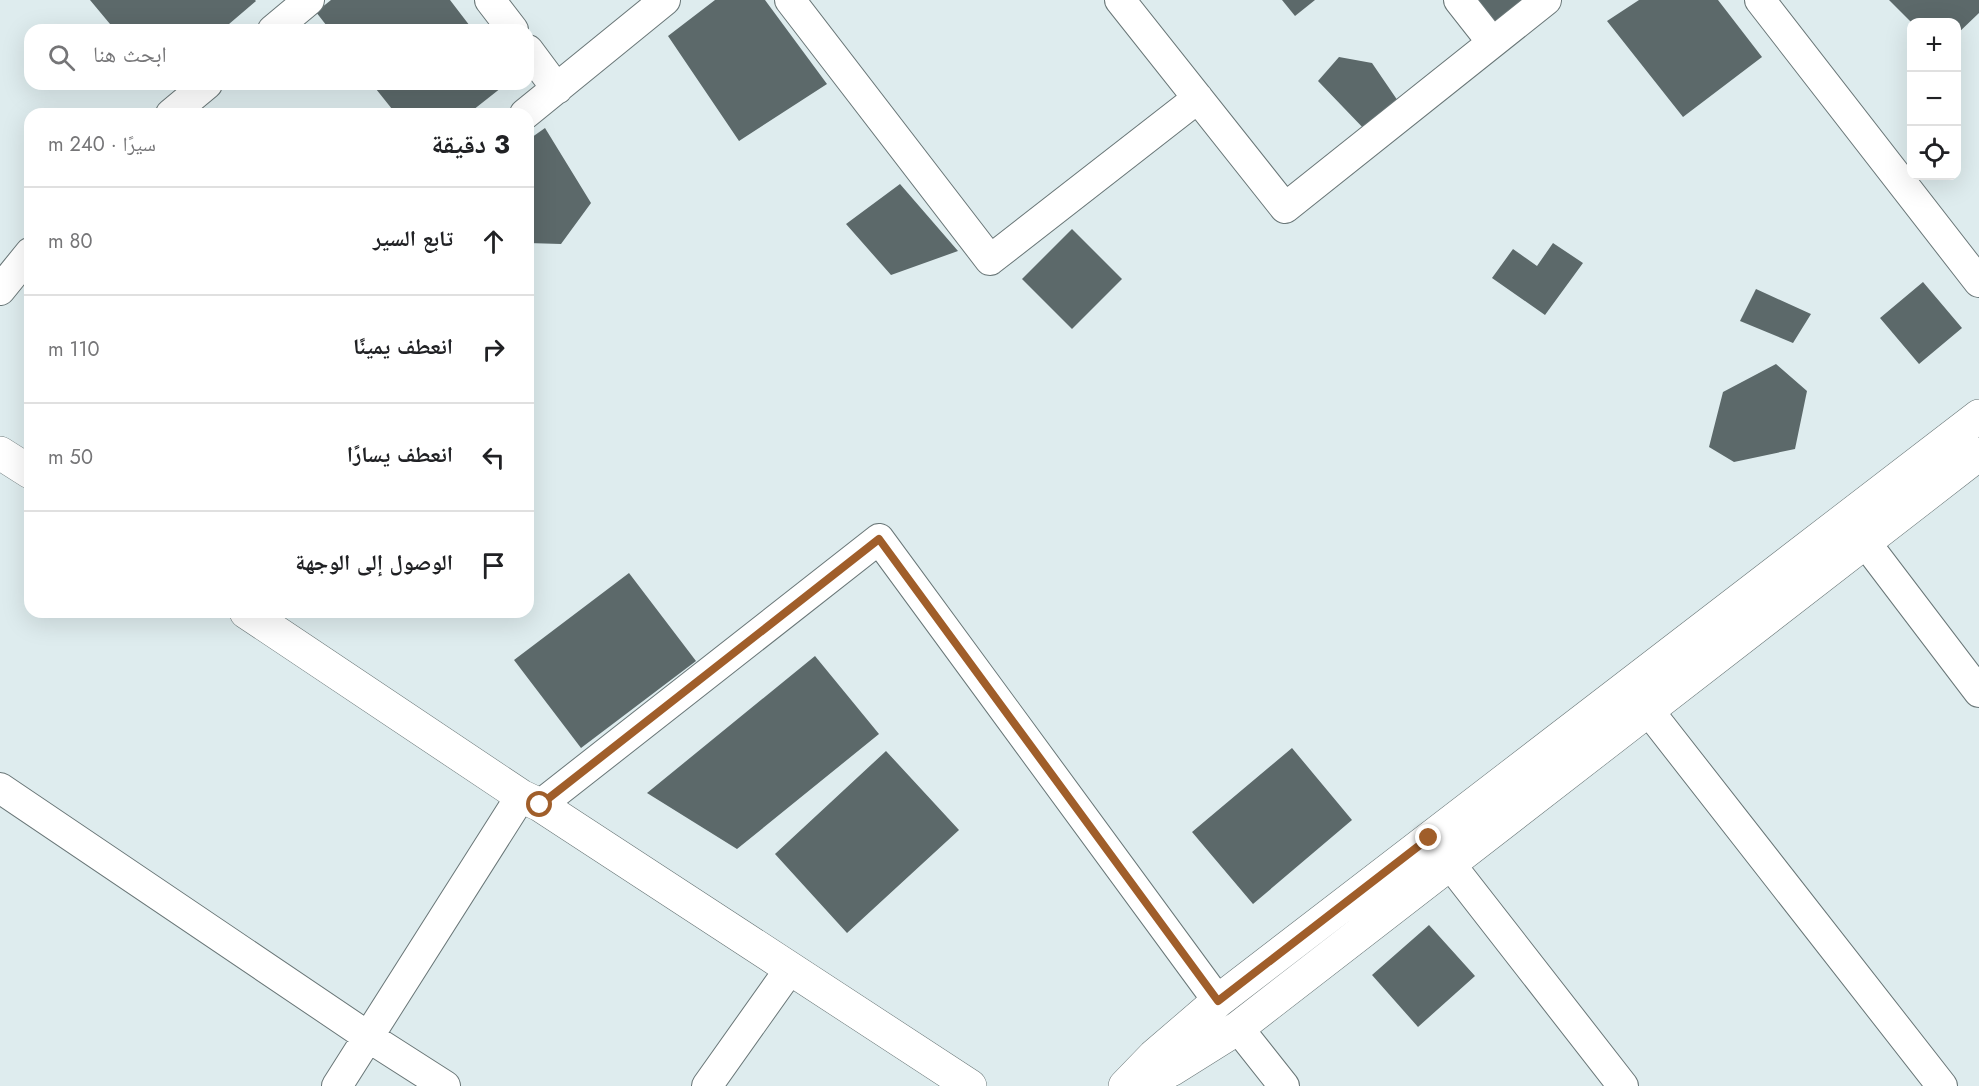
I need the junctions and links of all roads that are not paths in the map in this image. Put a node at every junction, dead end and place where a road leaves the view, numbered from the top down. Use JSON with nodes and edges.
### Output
{"nodes":[{"id":1,"x":309,"y":0,"type":"edge"},
{"id":2,"x":490,"y":0,"type":"edge"},
{"id":3,"x":665,"y":0,"type":"edge"},
{"id":4,"x":790,"y":0,"type":"edge"},
{"id":5,"x":1120,"y":0,"type":"edge"},
{"id":6,"x":1459,"y":0,"type":"edge"},
{"id":7,"x":1546,"y":0,"type":"edge"},
{"id":8,"x":1760,"y":0,"type":"edge"},
{"id":9,"x":280,"y":24,"type":"edge"},
{"id":10,"x":508,"y":24,"type":"edge"},
{"id":11,"x":1492,"y":42,"type":"junction"},
{"id":12,"x":534,"y":58,"type":"edge"},
{"id":13,"x":557,"y":89,"type":"junction"},
{"id":14,"x":200,"y":90,"type":"edge"},
{"id":15,"x":1198,"y":98,"type":"junction"},
{"id":16,"x":178,"y":108,"type":"edge"},
{"id":17,"x":533,"y":108,"type":"edge"},
{"id":18,"x":24,"y":260,"type":"edge"},
{"id":19,"x":1979,"y":282,"type":"edge"},
{"id":20,"x":0,"y":290,"type":"edge"},
{"id":21,"x":1979,"y":416,"type":"edge"},
{"id":22,"x":0,"y":453,"type":"edge"},
{"id":23,"x":1979,"y":454,"type":"edge"},
{"id":24,"x":24,"y":468,"type":"edge"},
{"id":25,"x":1865,"y":542,"type":"junction"},
{"id":26,"x":255,"y":618,"type":"edge"},
{"id":27,"x":1979,"y":692,"type":"edge"},
{"id":28,"x":1648,"y":710,"type":"junction"},
{"id":29,"x":0,"y":788,"type":"edge"},
{"id":30,"x":530,"y":801,"type":"junction"},
{"id":31,"x":1449,"y":864,"type":"junction"},
{"id":32,"x":790,"y":969,"type":"junction"},
{"id":33,"x":1218,"y":1001,"type":"junction"},
{"id":34,"x":1238,"y":1028,"type":"junction"},
{"id":35,"x":370,"y":1038,"type":"junction"},
{"id":36,"x":337,"y":1086,"type":"edge"},
{"id":37,"x":445,"y":1086,"type":"edge"},
{"id":38,"x":707,"y":1086,"type":"edge"},
{"id":39,"x":970,"y":1086,"type":"edge"},
{"id":40,"x":1125,"y":1086,"type":"edge"},
{"id":41,"x":1135,"y":1086,"type":"edge"},
{"id":42,"x":1284,"y":1086,"type":"edge"},
{"id":43,"x":1623,"y":1086,"type":"edge"},
{"id":44,"x":1942,"y":1086,"type":"edge"}],
"edges":[{"from":1,"to":9,"type":"street"},
{"from":2,"to":10,"type":"street"},
{"from":3,"to":13,"type":"street"},
{"from":4,"to":15,"type":"street"},
{"from":5,"to":15,"type":"street"},
{"from":6,"to":11,"type":"street"},
{"from":7,"to":11,"type":"street"},
{"from":8,"to":19,"type":"street"},
{"from":11,"to":15,"type":"street"},
{"from":12,"to":13,"type":"street"},
{"from":13,"to":17,"type":"street"},
{"from":14,"to":16,"type":"street"},
{"from":18,"to":20,"type":"street"},
{"from":21,"to":33,"type":"street"},
{"from":22,"to":24,"type":"street"},
{"from":23,"to":25,"type":"street"},
{"from":25,"to":27,"type":"street"},
{"from":25,"to":28,"type":"street"},
{"from":26,"to":30,"type":"street"},
{"from":28,"to":31,"type":"street"},
{"from":28,"to":44,"type":"street"},
{"from":29,"to":35,"type":"street"},
{"from":30,"to":32,"type":"street"},
{"from":30,"to":33,"type":"street"},
{"from":30,"to":35,"type":"street"},
{"from":31,"to":34,"type":"street"},
{"from":31,"to":43,"type":"street"},
{"from":32,"to":38,"type":"street"},
{"from":32,"to":39,"type":"street"},
{"from":33,"to":40,"type":"street"},
{"from":34,"to":41,"type":"street"},
{"from":34,"to":42,"type":"street"},
{"from":35,"to":36,"type":"street"},
{"from":35,"to":37,"type":"street"}]}
